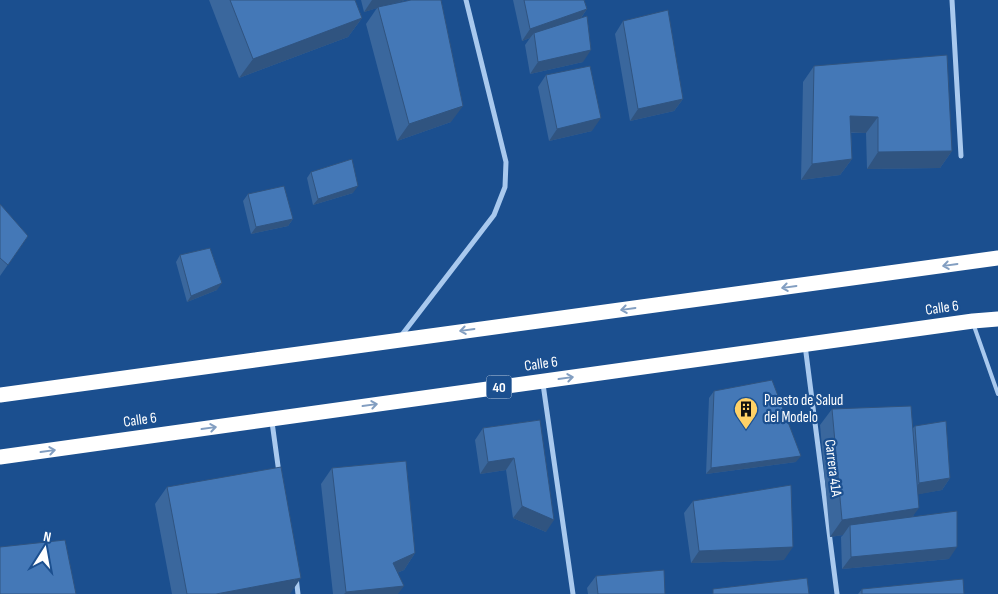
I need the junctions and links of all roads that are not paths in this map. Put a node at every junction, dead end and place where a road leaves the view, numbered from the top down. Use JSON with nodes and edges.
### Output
{"nodes":[{"id":1,"x":466,"y":0,"type":"edge"},
{"id":2,"x":952,"y":0,"type":"edge"},
{"id":3,"x":962,"y":156,"type":"dead end"},
{"id":4,"x":998,"y":258,"type":"edge"},
{"id":5,"x":998,"y":319,"type":"edge"},
{"id":6,"x":972,"y":321,"type":"junction"},
{"id":7,"x":399,"y":340,"type":"junction"},
{"id":8,"x":805,"y":344,"type":"junction"},
{"id":9,"x":542,"y":381,"type":"junction"},
{"id":10,"x":997,"y":389,"type":"edge"},
{"id":11,"x":0,"y":394,"type":"edge"},
{"id":12,"x":998,"y":394,"type":"edge"},
{"id":13,"x":271,"y":419,"type":"junction"},
{"id":14,"x":0,"y":458,"type":"edge"},
{"id":15,"x":280,"y":477,"type":"edge"},
{"id":16,"x":295,"y":574,"type":"edge"},
{"id":17,"x":298,"y":594,"type":"edge"},
{"id":18,"x":573,"y":594,"type":"edge"},
{"id":19,"x":837,"y":594,"type":"edge"}],
"edges":[{"from":1,"to":7,"type":"street"},
{"from":2,"to":3,"type":"street"},
{"from":4,"to":7,"type":"highway","one_way":true},
{"from":5,"to":6,"type":"highway","name":"Calle 6","number":"40"},
{"from":6,"to":8,"type":"highway","name":"Calle 6","number":"40"},
{"from":6,"to":10,"type":"lane"},
{"from":7,"to":11,"type":"highway"},
{"from":9,"to":8,"type":"highway","name":"Calle 6","number":"40","one_way":true},
{"from":8,"to":19,"type":"street","name":"Carrera 41A"},
{"from":13,"to":9,"type":"highway","name":"Calle 6","number":"40","one_way":true},
{"from":9,"to":18,"type":"street"},
{"from":10,"to":12,"type":"lane"},
{"from":14,"to":13,"type":"highway","name":"Calle 6","number":"40","one_way":true},
{"from":13,"to":15,"type":"street"},
{"from":16,"to":17,"type":"street"}]}
